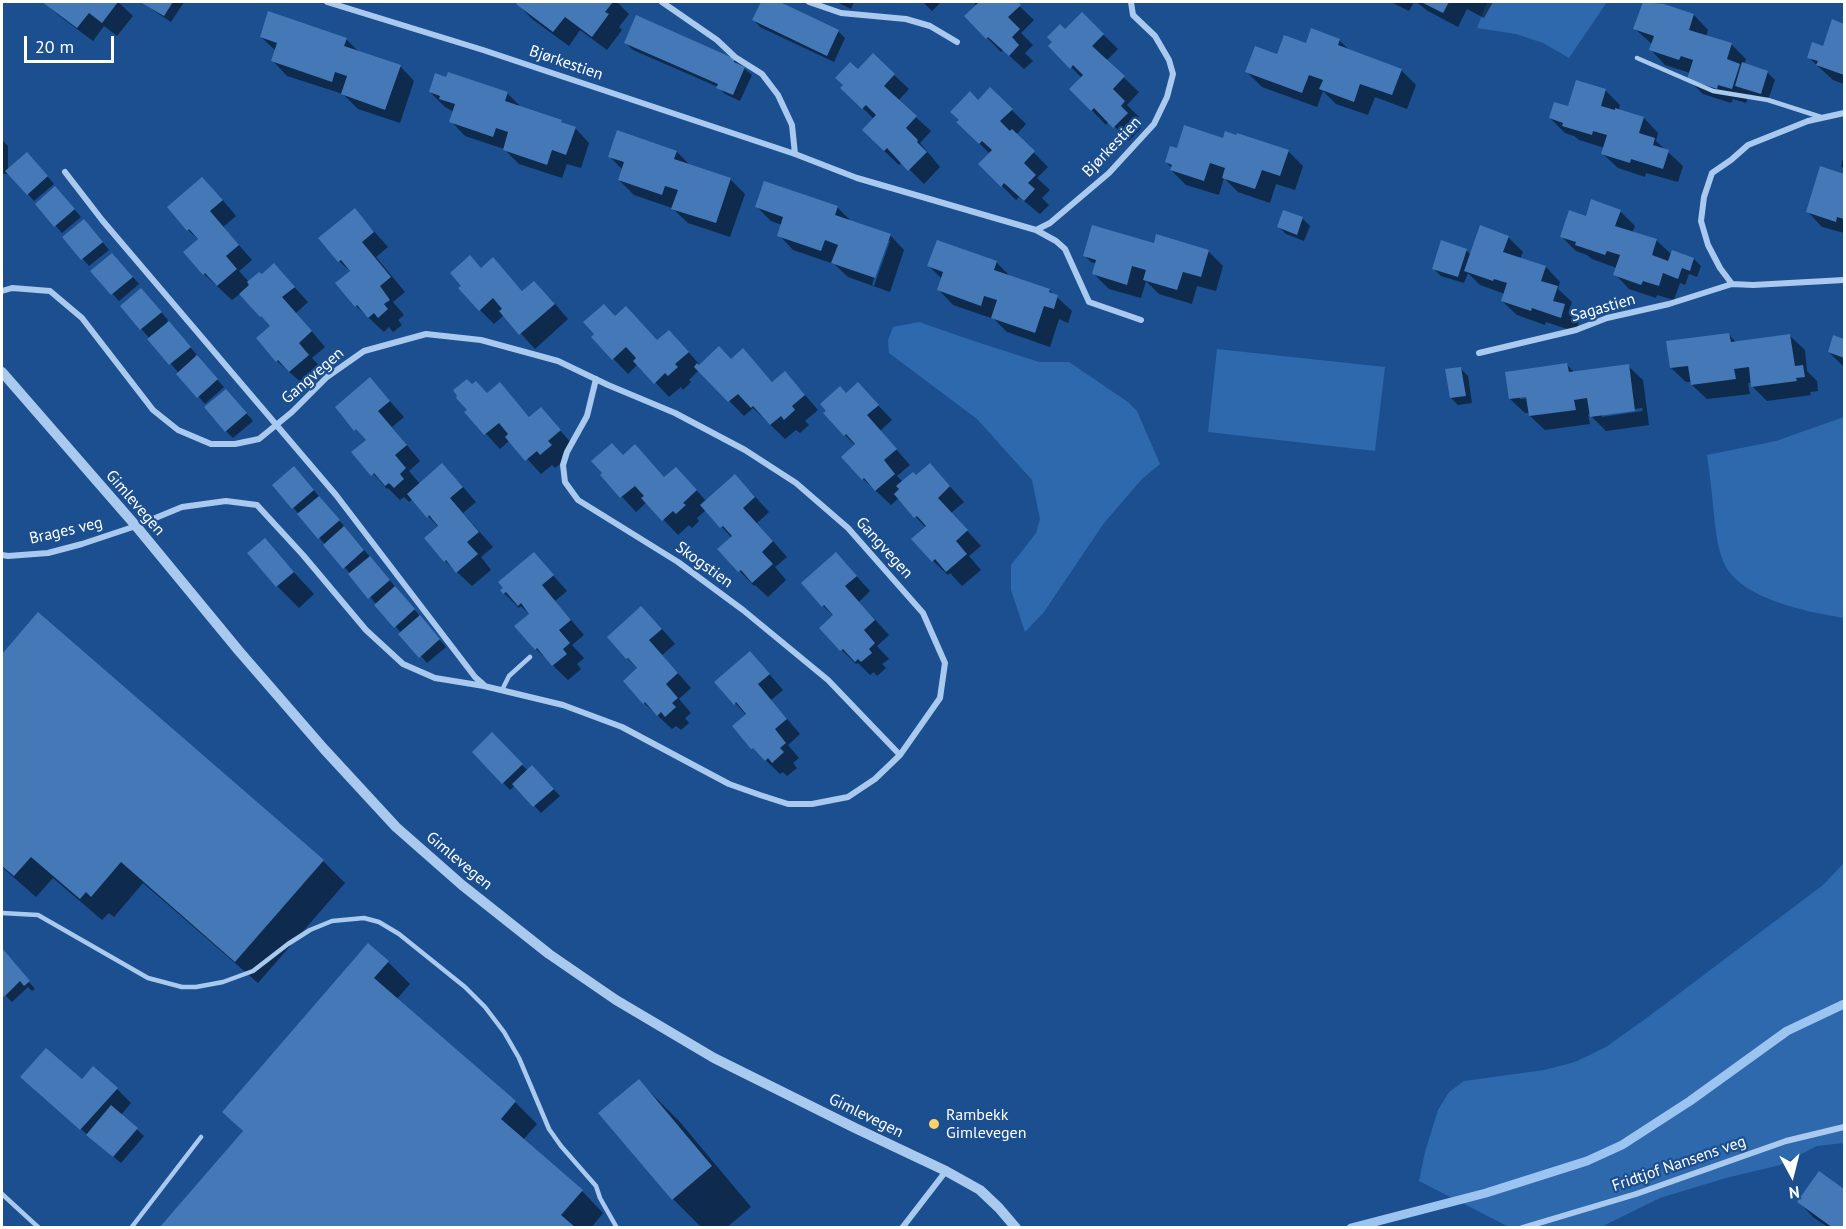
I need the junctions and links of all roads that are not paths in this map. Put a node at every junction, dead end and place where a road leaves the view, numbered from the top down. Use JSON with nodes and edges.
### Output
{"nodes":[{"id":1,"x":327,"y":2,"type":"edge"},
{"id":2,"x":662,"y":2,"type":"edge"},
{"id":3,"x":809,"y":2,"type":"edge"},
{"id":4,"x":1131,"y":2,"type":"edge"},
{"id":5,"x":957,"y":42,"type":"dead end"},
{"id":6,"x":1637,"y":58,"type":"dead end"},
{"id":7,"x":1845,"y":113,"type":"edge"},
{"id":8,"x":1821,"y":117,"type":"junction"},
{"id":9,"x":795,"y":154,"type":"junction"},
{"id":10,"x":65,"y":172,"type":"dead end"},
{"id":11,"x":1036,"y":230,"type":"junction"},
{"id":12,"x":1845,"y":280,"type":"edge"},
{"id":13,"x":1732,"y":284,"type":"junction"},
{"id":14,"x":2,"y":291,"type":"edge"},
{"id":15,"x":1140,"y":320,"type":"dead end"},
{"id":16,"x":1479,"y":353,"type":"dead end"},
{"id":17,"x":2,"y":372,"type":"edge"},
{"id":18,"x":596,"y":379,"type":"junction"},
{"id":19,"x":277,"y":424,"type":"junction"},
{"id":20,"x":136,"y":526,"type":"junction"},
{"id":21,"x":2,"y":555,"type":"edge"},
{"id":22,"x":530,"y":657,"type":"dead end"},
{"id":23,"x":484,"y":686,"type":"junction"},
{"id":24,"x":502,"y":690,"type":"junction"},
{"id":25,"x":900,"y":755,"type":"junction"},
{"id":26,"x":2,"y":913,"type":"edge"},
{"id":27,"x":1845,"y":1127,"type":"edge"},
{"id":28,"x":201,"y":1137,"type":"dead end"},
{"id":29,"x":946,"y":1171,"type":"junction"},
{"id":30,"x":2,"y":1194,"type":"edge"},
{"id":31,"x":39,"y":1227,"type":"edge"},
{"id":32,"x":131,"y":1227,"type":"edge"},
{"id":33,"x":617,"y":1227,"type":"edge"},
{"id":34,"x":902,"y":1227,"type":"edge"},
{"id":35,"x":1016,"y":1227,"type":"edge"},
{"id":36,"x":1522,"y":1227,"type":"edge"}],
"edges":[{"from":1,"to":9,"type":"street","name":"Bjørkestien"},
{"from":2,"to":9,"type":"street"},
{"from":3,"to":5,"type":"street"},
{"from":4,"to":11,"type":"street","name":"Bjørkestien"},
{"from":6,"to":8,"type":"lane"},
{"from":7,"to":8,"type":"street"},
{"from":8,"to":13,"type":"street"},
{"from":9,"to":11,"type":"street","name":"Bjørkestien"},
{"from":10,"to":19,"type":"street","name":"Gangvegen"},
{"from":11,"to":15,"type":"street","name":"Bjørkestien"},
{"from":12,"to":13,"type":"street","name":"Sagastien"},
{"from":13,"to":16,"type":"street","name":"Sagastien"},
{"from":14,"to":19,"type":"street","name":"Gangvegen"},
{"from":17,"to":20,"type":"street","name":"Gimlevegen"},
{"from":18,"to":19,"type":"street","name":"Gangvegen"},
{"from":18,"to":25,"type":"street","name":"Skogstien"},
{"from":18,"to":25,"type":"street","name":"Gangvegen"},
{"from":19,"to":23,"type":"street","name":"Gangvegen"},
{"from":20,"to":21,"type":"street","name":"Brages veg"},
{"from":20,"to":23,"type":"street","name":"Gangvegen"},
{"from":20,"to":29,"type":"street","name":"Gimlevegen"},
{"from":22,"to":24,"type":"lane"},
{"from":23,"to":24,"type":"street","name":"Gangvegen"},
{"from":24,"to":25,"type":"street","name":"Gangvegen"},
{"from":26,"to":33,"type":"lane"},
{"from":27,"to":36,"type":"street","name":"Fridtjof Nansens veg"},
{"from":28,"to":32,"type":"lane"},
{"from":29,"to":34,"type":"street"},
{"from":29,"to":35,"type":"street","name":"Gimlevegen"},
{"from":30,"to":31,"type":"lane"}]}
